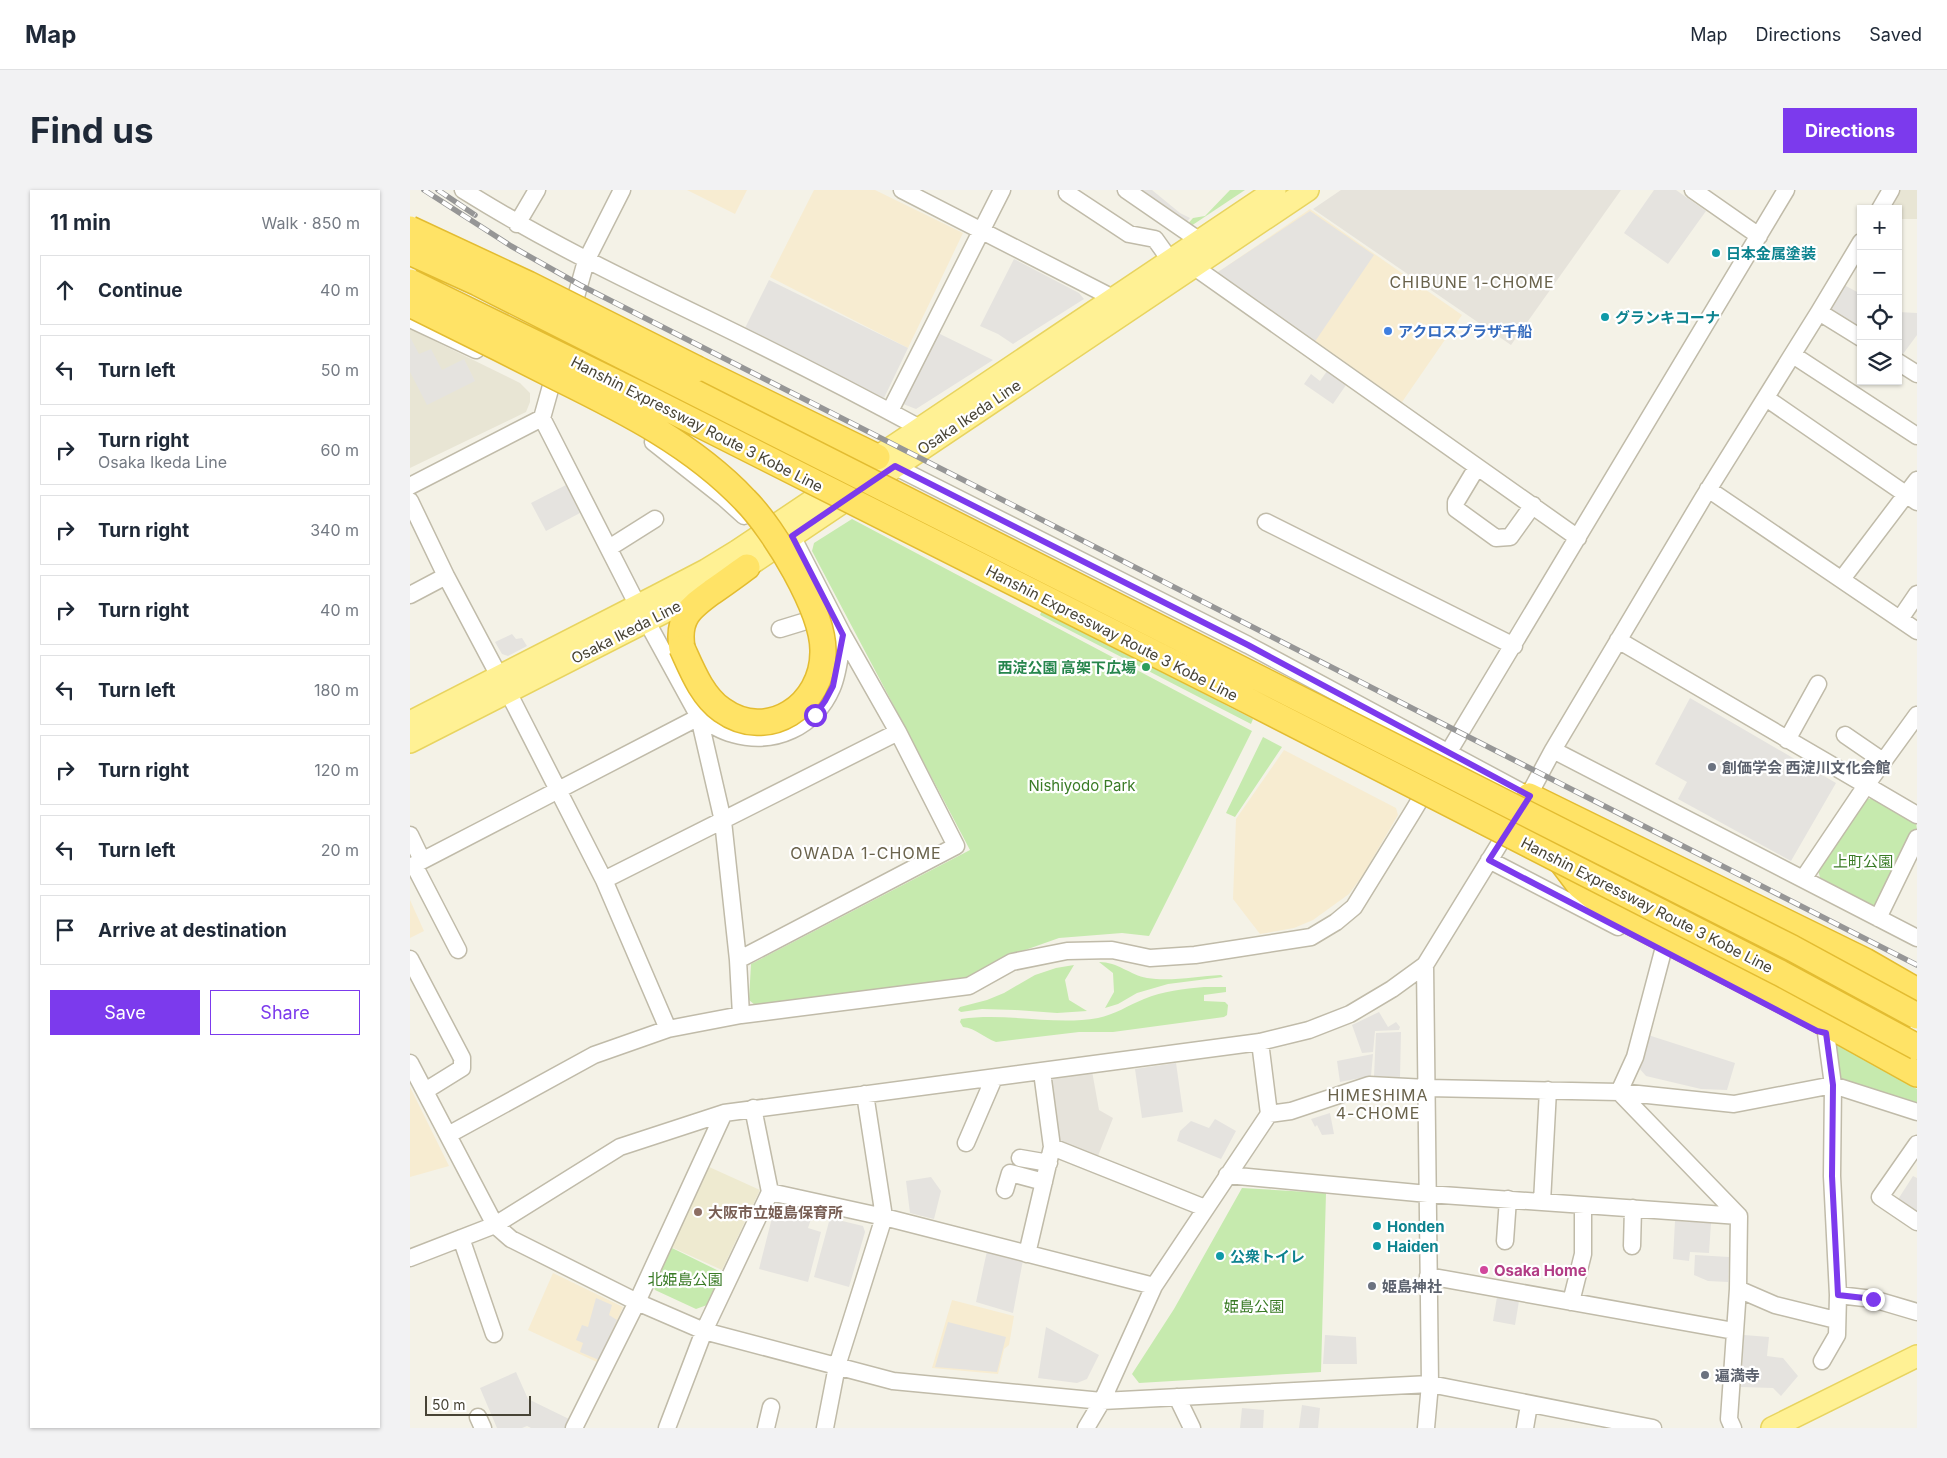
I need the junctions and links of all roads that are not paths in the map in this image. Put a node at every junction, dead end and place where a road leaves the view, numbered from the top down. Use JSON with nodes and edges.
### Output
{"nodes":[{"id":1,"x":462,"y":190,"type":"edge"},
{"id":2,"x":537,"y":190,"type":"edge"},
{"id":3,"x":622,"y":190,"type":"edge"},
{"id":4,"x":902,"y":190,"type":"edge"},
{"id":5,"x":1002,"y":190,"type":"edge"},
{"id":6,"x":1126,"y":190,"type":"edge"},
{"id":7,"x":1275,"y":190,"type":"edge"},
{"id":8,"x":1308,"y":190,"type":"edge"},
{"id":9,"x":1693,"y":190,"type":"edge"},
{"id":10,"x":1786,"y":190,"type":"edge"},
{"id":11,"x":1891,"y":190,"type":"edge"},
{"id":12,"x":1067,"y":193,"type":"dead end"},
{"id":13,"x":1882,"y":205,"type":"edge"},
{"id":14,"x":517,"y":224,"type":"junction"},
{"id":15,"x":410,"y":229,"type":"edge"},
{"id":16,"x":983,"y":231,"type":"junction"},
{"id":17,"x":1759,"y":236,"type":"junction"},
{"id":18,"x":1200,"y":241,"type":"junction"},
{"id":19,"x":1857,"y":249,"type":"edge"},
{"id":20,"x":410,"y":252,"type":"edge"},
{"id":21,"x":1170,"y":260,"type":"junction"},
{"id":22,"x":586,"y":261,"type":"junction"},
{"id":23,"x":1193,"y":266,"type":"junction"},
{"id":24,"x":410,"y":282,"type":"edge"},
{"id":25,"x":1113,"y":298,"type":"junction"},
{"id":26,"x":410,"y":304,"type":"edge"},
{"id":27,"x":1819,"y":312,"type":"junction"},
{"id":28,"x":410,"y":319,"type":"edge"},
{"id":29,"x":1857,"y":336,"type":"edge"},
{"id":30,"x":1793,"y":355,"type":"junction"},
{"id":31,"x":1902,"y":365,"type":"edge"},
{"id":32,"x":1917,"y":374,"type":"edge"},
{"id":33,"x":550,"y":386,"type":"junction"},
{"id":34,"x":1766,"y":398,"type":"junction"},
{"id":35,"x":890,"y":411,"type":"junction"},
{"id":36,"x":542,"y":418,"type":"junction"},
{"id":37,"x":920,"y":428,"type":"junction"},
{"id":38,"x":1917,"y":436,"type":"edge"},
{"id":39,"x":886,"y":461,"type":"junction"},
{"id":40,"x":1477,"y":466,"type":"junction"},
{"id":41,"x":1917,"y":480,"type":"edge"},
{"id":42,"x":410,"y":486,"type":"edge"},
{"id":43,"x":1708,"y":489,"type":"junction"},
{"id":44,"x":1912,"y":498,"type":"edge"},
{"id":45,"x":410,"y":500,"type":"edge"},
{"id":46,"x":1533,"y":505,"type":"junction"},
{"id":47,"x":655,"y":519,"type":"dead end"},
{"id":48,"x":1266,"y":522,"type":"dead end"},
{"id":49,"x":761,"y":535,"type":"junction"},
{"id":50,"x":792,"y":536,"type":"junction"},
{"id":51,"x":1578,"y":538,"type":"junction"},
{"id":52,"x":609,"y":548,"type":"junction"},
{"id":53,"x":747,"y":567,"type":"junction"},
{"id":54,"x":446,"y":576,"type":"junction"},
{"id":55,"x":1842,"y":579,"type":"junction"},
{"id":56,"x":1917,"y":594,"type":"edge"},
{"id":57,"x":410,"y":595,"type":"edge"},
{"id":58,"x":642,"y":614,"type":"junction"},
{"id":59,"x":816,"y":618,"type":"junction"},
{"id":60,"x":1900,"y":619,"type":"junction"},
{"id":61,"x":780,"y":630,"type":"dead end"},
{"id":62,"x":1917,"y":631,"type":"edge"},
{"id":63,"x":843,"y":635,"type":"junction"},
{"id":64,"x":1618,"y":640,"type":"junction"},
{"id":65,"x":1514,"y":646,"type":"junction"},
{"id":66,"x":503,"y":684,"type":"junction"},
{"id":67,"x":1818,"y":684,"type":"dead end"},
{"id":68,"x":1917,"y":715,"type":"edge"},
{"id":69,"x":699,"y":717,"type":"junction"},
{"id":70,"x":410,"y":722,"type":"edge"},
{"id":71,"x":898,"y":732,"type":"junction"},
{"id":72,"x":1845,"y":735,"type":"dead end"},
{"id":73,"x":1786,"y":740,"type":"junction"},
{"id":74,"x":410,"y":742,"type":"edge"},
{"id":75,"x":1553,"y":750,"type":"junction"},
{"id":76,"x":1452,"y":754,"type":"junction"},
{"id":77,"x":1883,"y":761,"type":"junction"},
{"id":78,"x":1867,"y":784,"type":"junction"},
{"id":79,"x":558,"y":790,"type":"junction"},
{"id":80,"x":1524,"y":793,"type":"junction"},
{"id":81,"x":1917,"y":815,"type":"edge"},
{"id":82,"x":723,"y":821,"type":"junction"},
{"id":83,"x":410,"y":834,"type":"edge"},
{"id":84,"x":1917,"y":838,"type":"edge"},
{"id":85,"x":1489,"y":860,"type":"junction"},
{"id":86,"x":415,"y":864,"type":"edge"},
{"id":87,"x":1803,"y":879,"type":"junction"},
{"id":88,"x":604,"y":880,"type":"junction"},
{"id":89,"x":1878,"y":918,"type":"junction"},
{"id":90,"x":1917,"y":938,"type":"edge"},
{"id":91,"x":458,"y":950,"type":"dead end"},
{"id":92,"x":1663,"y":951,"type":"junction"},
{"id":93,"x":410,"y":959,"type":"edge"},
{"id":94,"x":738,"y":960,"type":"junction"},
{"id":95,"x":1425,"y":964,"type":"junction"},
{"id":96,"x":1917,"y":990,"type":"edge"},
{"id":97,"x":740,"y":1015,"type":"junction"},
{"id":98,"x":1917,"y":1016,"type":"edge"},
{"id":99,"x":668,"y":1029,"type":"junction"},
{"id":100,"x":1826,"y":1033,"type":"junction"},
{"id":101,"x":1260,"y":1042,"type":"junction"},
{"id":102,"x":1917,"y":1046,"type":"edge"},
{"id":103,"x":410,"y":1063,"type":"edge"},
{"id":104,"x":1042,"y":1072,"type":"junction"},
{"id":105,"x":1917,"y":1074,"type":"edge"},
{"id":106,"x":994,"y":1078,"type":"junction"},
{"id":107,"x":1917,"y":1081,"type":"edge"},
{"id":108,"x":1833,"y":1085,"type":"junction"},
{"id":109,"x":1426,"y":1088,"type":"junction"},
{"id":110,"x":1548,"y":1090,"type":"junction"},
{"id":111,"x":425,"y":1091,"type":"junction"},
{"id":112,"x":1619,"y":1092,"type":"junction"},
{"id":113,"x":865,"y":1094,"type":"junction"},
{"id":114,"x":753,"y":1108,"type":"junction"},
{"id":115,"x":1917,"y":1112,"type":"edge"},
{"id":116,"x":724,"y":1113,"type":"junction"},
{"id":117,"x":1269,"y":1114,"type":"junction"},
{"id":118,"x":448,"y":1136,"type":"junction"},
{"id":119,"x":966,"y":1144,"type":"dead end"},
{"id":120,"x":1917,"y":1144,"type":"edge"},
{"id":121,"x":1050,"y":1155,"type":"junction"},
{"id":122,"x":1020,"y":1158,"type":"dead end"},
{"id":123,"x":1227,"y":1174,"type":"junction"},
{"id":124,"x":1044,"y":1182,"type":"junction"},
{"id":125,"x":1005,"y":1190,"type":"dead end"},
{"id":126,"x":770,"y":1192,"type":"junction"},
{"id":127,"x":1428,"y":1194,"type":"junction"},
{"id":128,"x":1508,"y":1199,"type":"junction"},
{"id":129,"x":1542,"y":1202,"type":"junction"},
{"id":130,"x":1584,"y":1205,"type":"junction"},
{"id":131,"x":1205,"y":1208,"type":"junction"},
{"id":132,"x":1633,"y":1208,"type":"junction"},
{"id":133,"x":1739,"y":1216,"type":"junction"},
{"id":134,"x":884,"y":1217,"type":"junction"},
{"id":135,"x":1917,"y":1222,"type":"edge"},
{"id":136,"x":495,"y":1225,"type":"junction"},
{"id":137,"x":460,"y":1238,"type":"junction"},
{"id":138,"x":1505,"y":1241,"type":"dead end"},
{"id":139,"x":1632,"y":1246,"type":"dead end"},
{"id":140,"x":1027,"y":1254,"type":"junction"},
{"id":141,"x":410,"y":1258,"type":"edge"},
{"id":142,"x":1428,"y":1276,"type":"junction"},
{"id":143,"x":1154,"y":1286,"type":"junction"},
{"id":144,"x":1738,"y":1290,"type":"junction"},
{"id":145,"x":1838,"y":1295,"type":"junction"},
{"id":146,"x":637,"y":1302,"type":"junction"},
{"id":147,"x":1571,"y":1302,"type":"junction"},
{"id":148,"x":1917,"y":1312,"type":"edge"},
{"id":149,"x":1836,"y":1320,"type":"junction"},
{"id":150,"x":704,"y":1331,"type":"junction"},
{"id":151,"x":1734,"y":1331,"type":"junction"},
{"id":152,"x":494,"y":1334,"type":"dead end"},
{"id":153,"x":1917,"y":1356,"type":"edge"},
{"id":154,"x":1822,"y":1361,"type":"dead end"},
{"id":155,"x":837,"y":1366,"type":"junction"},
{"id":156,"x":1430,"y":1384,"type":"junction"},
{"id":157,"x":1177,"y":1397,"type":"junction"},
{"id":158,"x":1102,"y":1401,"type":"junction"},
{"id":159,"x":1529,"y":1405,"type":"junction"},
{"id":160,"x":771,"y":1407,"type":"dead end"},
{"id":161,"x":574,"y":1428,"type":"edge"},
{"id":162,"x":668,"y":1428,"type":"edge"},
{"id":163,"x":766,"y":1428,"type":"edge"},
{"id":164,"x":825,"y":1428,"type":"edge"},
{"id":165,"x":1086,"y":1428,"type":"edge"},
{"id":166,"x":1192,"y":1428,"type":"edge"},
{"id":167,"x":1426,"y":1428,"type":"edge"},
{"id":168,"x":1525,"y":1428,"type":"edge"},
{"id":169,"x":1653,"y":1428,"type":"edge"},
{"id":170,"x":1733,"y":1428,"type":"edge"},
{"id":171,"x":1772,"y":1428,"type":"edge"}],
"edges":[{"from":1,"to":14,"type":"street"},
{"from":2,"to":14,"type":"street"},
{"from":3,"to":22,"type":"street"},
{"from":4,"to":16,"type":"street"},
{"from":5,"to":16,"type":"street"},
{"from":6,"to":18,"type":"street"},
{"from":7,"to":18,"type":"main road","name":"Osaka Ikeda Line"},
{"from":8,"to":23,"type":"main road","name":"Osaka Ikeda Line"},
{"from":9,"to":17,"type":"street"},
{"from":10,"to":17,"type":"street"},
{"from":11,"to":13,"type":"street"},
{"from":12,"to":21,"type":"street"},
{"from":14,"to":22,"type":"street"},
{"from":15,"to":39,"type":"highway","bridge":true},
{"from":16,"to":25,"type":"street"},
{"from":16,"to":35,"type":"street"},
{"from":17,"to":51,"type":"street"},
{"from":18,"to":21,"type":"main road","name":"Osaka Ikeda Line"},
{"from":19,"to":27,"type":"street"},
{"from":20,"to":98,"type":"highway","name":"Hanshin Expressway Route 3 Kobe Line","bridge":true},
{"from":21,"to":25,"type":"main road","name":"Osaka Ikeda Line"},
{"from":22,"to":33,"type":"street"},
{"from":22,"to":35,"type":"street"},
{"from":23,"to":39,"type":"main road","name":"Osaka Ikeda Line"},
{"from":23,"to":40,"type":"street"},
{"from":24,"to":102,"type":"highway","name":"Hanshin Expressway Route 3 Kobe Line","bridge":true},
{"from":25,"to":37,"type":"main road","name":"Osaka Ikeda Line"},
{"from":26,"to":59,"type":"highway","bridge":true},
{"from":27,"to":29,"type":"street"},
{"from":27,"to":30,"type":"street"},
{"from":28,"to":33,"type":"street"},
{"from":30,"to":34,"type":"street"},
{"from":30,"to":38,"type":"street"},
{"from":31,"to":32,"type":"street"},
{"from":33,"to":36,"type":"street"},
{"from":33,"to":49,"type":"street"},
{"from":34,"to":43,"type":"street"},
{"from":34,"to":44,"type":"street"},
{"from":35,"to":37,"type":"street"},
{"from":36,"to":42,"type":"street"},
{"from":36,"to":52,"type":"street"},
{"from":37,"to":39,"type":"main road","name":"Osaka Ikeda Line"},
{"from":39,"to":49,"type":"main road","name":"Osaka Ikeda Line"},
{"from":39,"to":50,"type":"main road","name":"Osaka Ikeda Line"},
{"from":39,"to":76,"type":"street"},
{"from":40,"to":46,"type":"street"},
{"from":40,"to":46,"type":"street"},
{"from":41,"to":44,"type":"street"},
{"from":43,"to":55,"type":"street"},
{"from":43,"to":64,"type":"street"},
{"from":44,"to":55,"type":"street"},
{"from":45,"to":54,"type":"street"},
{"from":46,"to":51,"type":"street"},
{"from":47,"to":52,"type":"street"},
{"from":48,"to":65,"type":"street"},
{"from":49,"to":58,"type":"main road","name":"Osaka Ikeda Line"},
{"from":50,"to":53,"type":"main road","name":"Osaka Ikeda Line"},
{"from":50,"to":63,"type":"street"},
{"from":51,"to":65,"type":"street"},
{"from":52,"to":58,"type":"street"},
{"from":53,"to":58,"type":"main road","name":"Osaka Ikeda Line"},
{"from":53,"to":59,"type":"highway","bridge":true},
{"from":54,"to":57,"type":"street"},
{"from":54,"to":66,"type":"street"},
{"from":55,"to":60,"type":"street"},
{"from":56,"to":60,"type":"street"},
{"from":58,"to":66,"type":"main road","name":"Osaka Ikeda Line"},
{"from":58,"to":69,"type":"street"},
{"from":59,"to":61,"type":"street"},
{"from":60,"to":62,"type":"street"},
{"from":63,"to":69,"type":"street"},
{"from":63,"to":71,"type":"street"},
{"from":64,"to":73,"type":"street"},
{"from":64,"to":75,"type":"street"},
{"from":65,"to":76,"type":"street"},
{"from":66,"to":70,"type":"main road","name":"Osaka Ikeda Line"},
{"from":66,"to":74,"type":"main road","name":"Osaka Ikeda Line"},
{"from":66,"to":79,"type":"street"},
{"from":67,"to":73,"type":"street"},
{"from":68,"to":77,"type":"street"},
{"from":69,"to":79,"type":"street"},
{"from":69,"to":82,"type":"street"},
{"from":71,"to":82,"type":"street"},
{"from":71,"to":94,"type":"street"},
{"from":72,"to":77,"type":"street"},
{"from":73,"to":78,"type":"street"},
{"from":75,"to":80,"type":"street"},
{"from":75,"to":87,"type":"street"},
{"from":76,"to":80,"type":"street"},
{"from":76,"to":97,"type":"street"},
{"from":77,"to":78,"type":"street"},
{"from":78,"to":81,"type":"street"},
{"from":78,"to":87,"type":"street"},
{"from":79,"to":86,"type":"street"},
{"from":79,"to":88,"type":"street"},
{"from":80,"to":85,"type":"street"},
{"from":80,"to":96,"type":"highway"},
{"from":80,"to":105,"type":"highway"},
{"from":82,"to":88,"type":"street"},
{"from":82,"to":94,"type":"street"},
{"from":83,"to":86,"type":"street"},
{"from":84,"to":89,"type":"street"},
{"from":85,"to":92,"type":"street"},
{"from":85,"to":95,"type":"street"},
{"from":86,"to":91,"type":"street"},
{"from":87,"to":89,"type":"street"},
{"from":88,"to":99,"type":"street"},
{"from":89,"to":90,"type":"street"},
{"from":92,"to":100,"type":"street"},
{"from":92,"to":112,"type":"street"},
{"from":93,"to":111,"type":"street"},
{"from":94,"to":97,"type":"street"},
{"from":95,"to":101,"type":"street"},
{"from":95,"to":109,"type":"street"},
{"from":97,"to":99,"type":"street"},
{"from":99,"to":118,"type":"street"},
{"from":100,"to":107,"type":"street"},
{"from":100,"to":108,"type":"street"},
{"from":101,"to":104,"type":"street"},
{"from":101,"to":117,"type":"street"},
{"from":103,"to":111,"type":"street"},
{"from":104,"to":106,"type":"street"},
{"from":104,"to":121,"type":"street"},
{"from":106,"to":113,"type":"street"},
{"from":106,"to":119,"type":"street"},
{"from":108,"to":112,"type":"street"},
{"from":108,"to":115,"type":"street"},
{"from":108,"to":145,"type":"street"},
{"from":109,"to":110,"type":"street"},
{"from":109,"to":117,"type":"street"},
{"from":109,"to":127,"type":"street"},
{"from":110,"to":112,"type":"street"},
{"from":110,"to":129,"type":"street"},
{"from":111,"to":118,"type":"street"},
{"from":112,"to":133,"type":"street"},
{"from":113,"to":114,"type":"street"},
{"from":113,"to":134,"type":"street"},
{"from":114,"to":116,"type":"street"},
{"from":114,"to":126,"type":"street"},
{"from":116,"to":136,"type":"street"},
{"from":116,"to":146,"type":"street"},
{"from":117,"to":123,"type":"street"},
{"from":118,"to":136,"type":"street"},
{"from":120,"to":135,"type":"street"},
{"from":121,"to":122,"type":"street"},
{"from":121,"to":124,"type":"street"},
{"from":121,"to":131,"type":"street"},
{"from":123,"to":127,"type":"street"},
{"from":123,"to":131,"type":"street"},
{"from":124,"to":125,"type":"street"},
{"from":124,"to":140,"type":"street"},
{"from":126,"to":134,"type":"street"},
{"from":126,"to":150,"type":"street"},
{"from":127,"to":128,"type":"street"},
{"from":127,"to":142,"type":"street"},
{"from":128,"to":129,"type":"street"},
{"from":128,"to":138,"type":"street"},
{"from":129,"to":130,"type":"street"},
{"from":130,"to":132,"type":"street"},
{"from":130,"to":147,"type":"street"},
{"from":131,"to":143,"type":"street"},
{"from":132,"to":133,"type":"street"},
{"from":132,"to":139,"type":"street"},
{"from":133,"to":144,"type":"street"},
{"from":134,"to":140,"type":"street"},
{"from":134,"to":155,"type":"street"},
{"from":136,"to":137,"type":"street"},
{"from":136,"to":146,"type":"street"},
{"from":137,"to":141,"type":"street"},
{"from":137,"to":152,"type":"street"},
{"from":140,"to":143,"type":"street"},
{"from":142,"to":147,"type":"street"},
{"from":142,"to":156,"type":"street"},
{"from":143,"to":158,"type":"street"},
{"from":144,"to":149,"type":"street"},
{"from":144,"to":151,"type":"street"},
{"from":145,"to":148,"type":"street"},
{"from":145,"to":149,"type":"street"},
{"from":146,"to":150,"type":"street"},
{"from":146,"to":161,"type":"street"},
{"from":147,"to":151,"type":"street"},
{"from":149,"to":154,"type":"street"},
{"from":150,"to":155,"type":"street"},
{"from":150,"to":162,"type":"street"},
{"from":151,"to":170,"type":"street"},
{"from":153,"to":171,"type":"main road"},
{"from":155,"to":158,"type":"street"},
{"from":155,"to":164,"type":"street"},
{"from":156,"to":157,"type":"street"},
{"from":156,"to":159,"type":"street"},
{"from":156,"to":167,"type":"street"},
{"from":157,"to":158,"type":"street"},
{"from":157,"to":166,"type":"street"},
{"from":158,"to":165,"type":"street"},
{"from":159,"to":168,"type":"street"},
{"from":159,"to":169,"type":"street"},
{"from":160,"to":163,"type":"street"}]}
